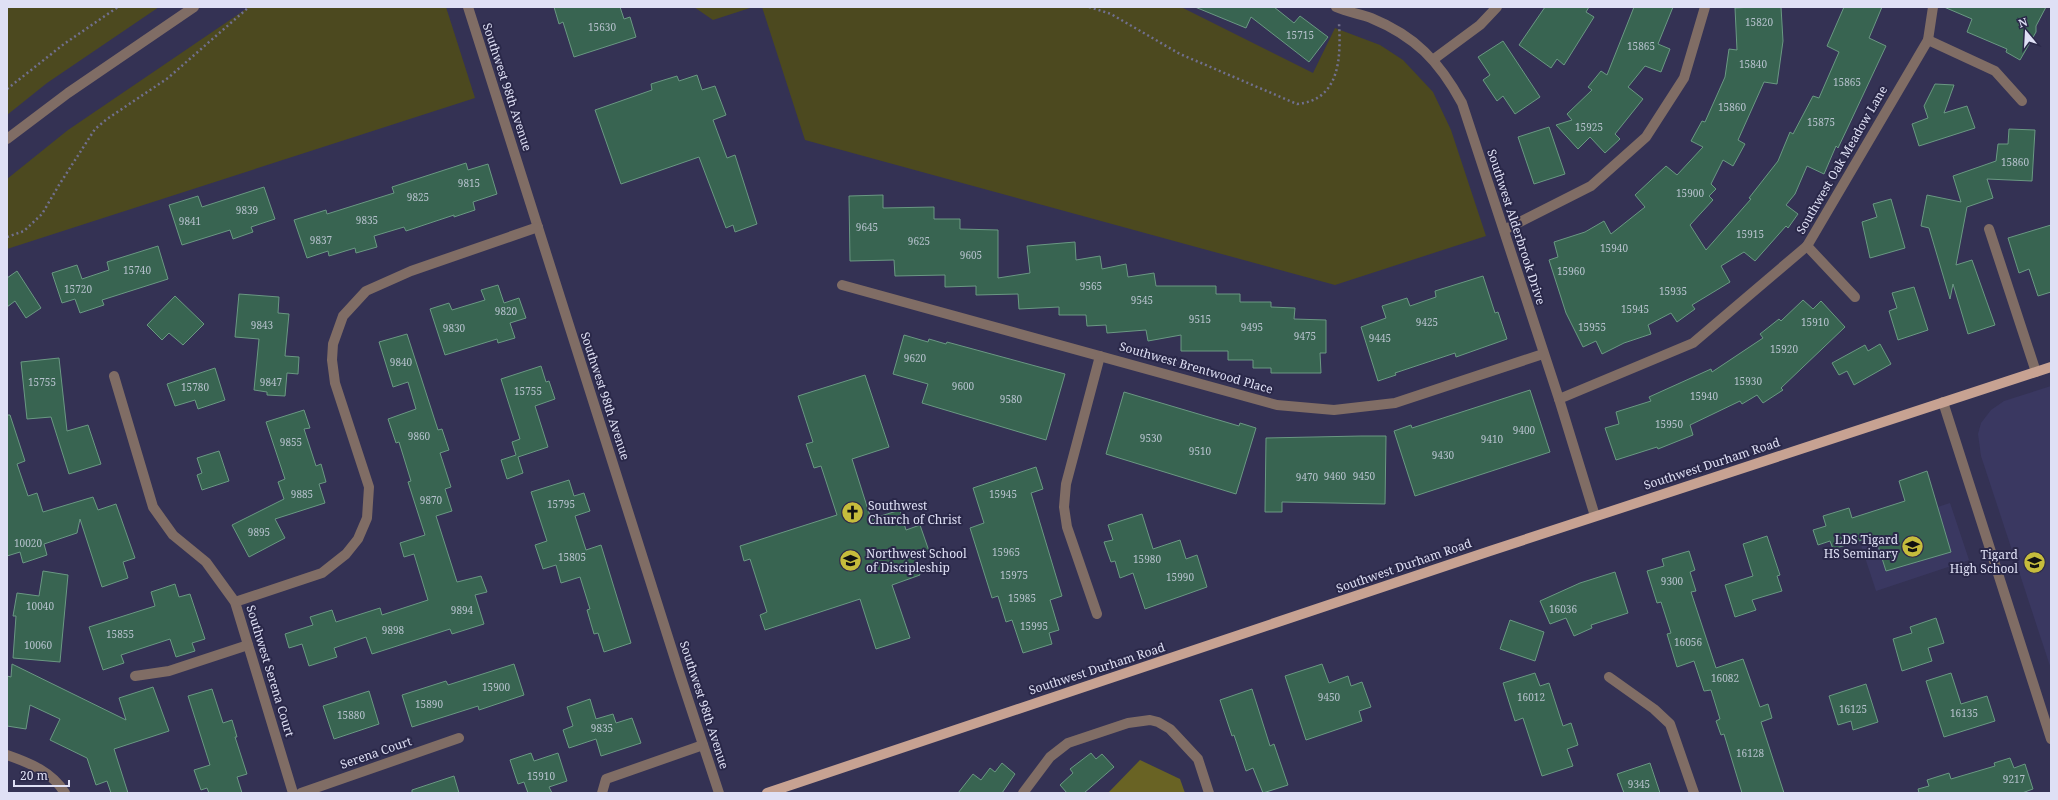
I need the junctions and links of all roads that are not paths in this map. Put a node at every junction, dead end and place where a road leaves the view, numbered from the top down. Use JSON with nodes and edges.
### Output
{"nodes":[{"id":1,"x":194,"y":7,"type":"edge"},
{"id":2,"x":468,"y":7,"type":"edge"},
{"id":3,"x":1496,"y":7,"type":"edge"},
{"id":4,"x":1705,"y":7,"type":"edge"},
{"id":5,"x":1933,"y":7,"type":"edge"},
{"id":6,"x":1337,"y":8,"type":"edge"},
{"id":7,"x":1928,"y":40,"type":"junction"},
{"id":8,"x":1434,"y":59,"type":"junction"},
{"id":9,"x":2022,"y":101,"type":"dead end"},
{"id":10,"x":7,"y":139,"type":"edge"},
{"id":11,"x":538,"y":227,"type":"junction"},
{"id":12,"x":1988,"y":229,"type":"dead end"},
{"id":13,"x":1504,"y":230,"type":"junction"},
{"id":14,"x":1807,"y":246,"type":"junction"},
{"id":15,"x":842,"y":285,"type":"dead end"},
{"id":16,"x":1855,"y":297,"type":"dead end"},
{"id":17,"x":1544,"y":354,"type":"junction"},
{"id":18,"x":1100,"y":356,"type":"junction"},
{"id":19,"x":2051,"y":367,"type":"edge"},
{"id":20,"x":2036,"y":372,"type":"junction"},
{"id":21,"x":114,"y":376,"type":"dead end"},
{"id":22,"x":1559,"y":398,"type":"junction"},
{"id":23,"x":1943,"y":402,"type":"junction"},
{"id":24,"x":1595,"y":516,"type":"junction"},
{"id":25,"x":235,"y":602,"type":"junction"},
{"id":26,"x":1097,"y":614,"type":"dead end"},
{"id":27,"x":248,"y":645,"type":"junction"},
{"id":28,"x":135,"y":676,"type":"dead end"},
{"id":29,"x":1609,"y":677,"type":"dead end"},
{"id":30,"x":459,"y":738,"type":"dead end"},
{"id":31,"x":2051,"y":739,"type":"edge"},
{"id":32,"x":703,"y":745,"type":"junction"},
{"id":33,"x":7,"y":755,"type":"edge"},
{"id":34,"x":65,"y":793,"type":"edge"},
{"id":35,"x":294,"y":793,"type":"edge"},
{"id":36,"x":301,"y":793,"type":"edge"},
{"id":37,"x":602,"y":793,"type":"edge"},
{"id":38,"x":719,"y":793,"type":"edge"},
{"id":39,"x":767,"y":793,"type":"edge"},
{"id":40,"x":1023,"y":793,"type":"edge"},
{"id":41,"x":1209,"y":793,"type":"edge"},
{"id":42,"x":1694,"y":793,"type":"edge"}],
"edges":[{"from":1,"to":10,"type":"street"},
{"from":2,"to":11,"type":"street","name":"Southwest 98th Avenue"},
{"from":3,"to":8,"type":"street"},
{"from":4,"to":13,"type":"street"},
{"from":5,"to":7,"type":"street","name":"Southwest Oak Meadow Lane"},
{"from":6,"to":8,"type":"street","name":"Southwest Alderbrook Drive"},
{"from":7,"to":9,"type":"street"},
{"from":7,"to":14,"type":"street","name":"Southwest Oak Meadow Lane"},
{"from":8,"to":13,"type":"street","name":"Southwest Alderbrook Drive"},
{"from":11,"to":25,"type":"street"},
{"from":11,"to":32,"type":"street","name":"Southwest 98th Avenue"},
{"from":12,"to":20,"type":"street"},
{"from":13,"to":17,"type":"street","name":"Southwest Alderbrook Drive"},
{"from":14,"to":16,"type":"street"},
{"from":14,"to":22,"type":"street","name":"Southwest Oak Meadow Lane"},
{"from":15,"to":18,"type":"street","name":"Southwest Brentwood Place"},
{"from":17,"to":18,"type":"street","name":"Southwest Brentwood Place"},
{"from":17,"to":22,"type":"street","name":"Southwest Alderbrook Drive"},
{"from":18,"to":26,"type":"street"},
{"from":19,"to":20,"type":"main road","name":"Southwest Durham Road"},
{"from":20,"to":23,"type":"main road","name":"Southwest Durham Road"},
{"from":21,"to":25,"type":"street","name":"Southwest Serena Court"},
{"from":22,"to":24,"type":"street","name":"Southwest Alderbrook Drive"},
{"from":23,"to":24,"type":"main road","name":"Southwest Durham Road"},
{"from":23,"to":31,"type":"street"},
{"from":24,"to":39,"type":"main road","name":"Southwest Durham Road"},
{"from":25,"to":27,"type":"street","name":"Southwest Serena Court"},
{"from":27,"to":28,"type":"street"},
{"from":27,"to":35,"type":"street","name":"Southwest Serena Court"},
{"from":29,"to":42,"type":"street"},
{"from":30,"to":36,"type":"street","name":"Serena Court"},
{"from":32,"to":37,"type":"street"},
{"from":32,"to":38,"type":"street","name":"Southwest 98th Avenue"},
{"from":33,"to":34,"type":"street"},
{"from":40,"to":41,"type":"street"}]}
